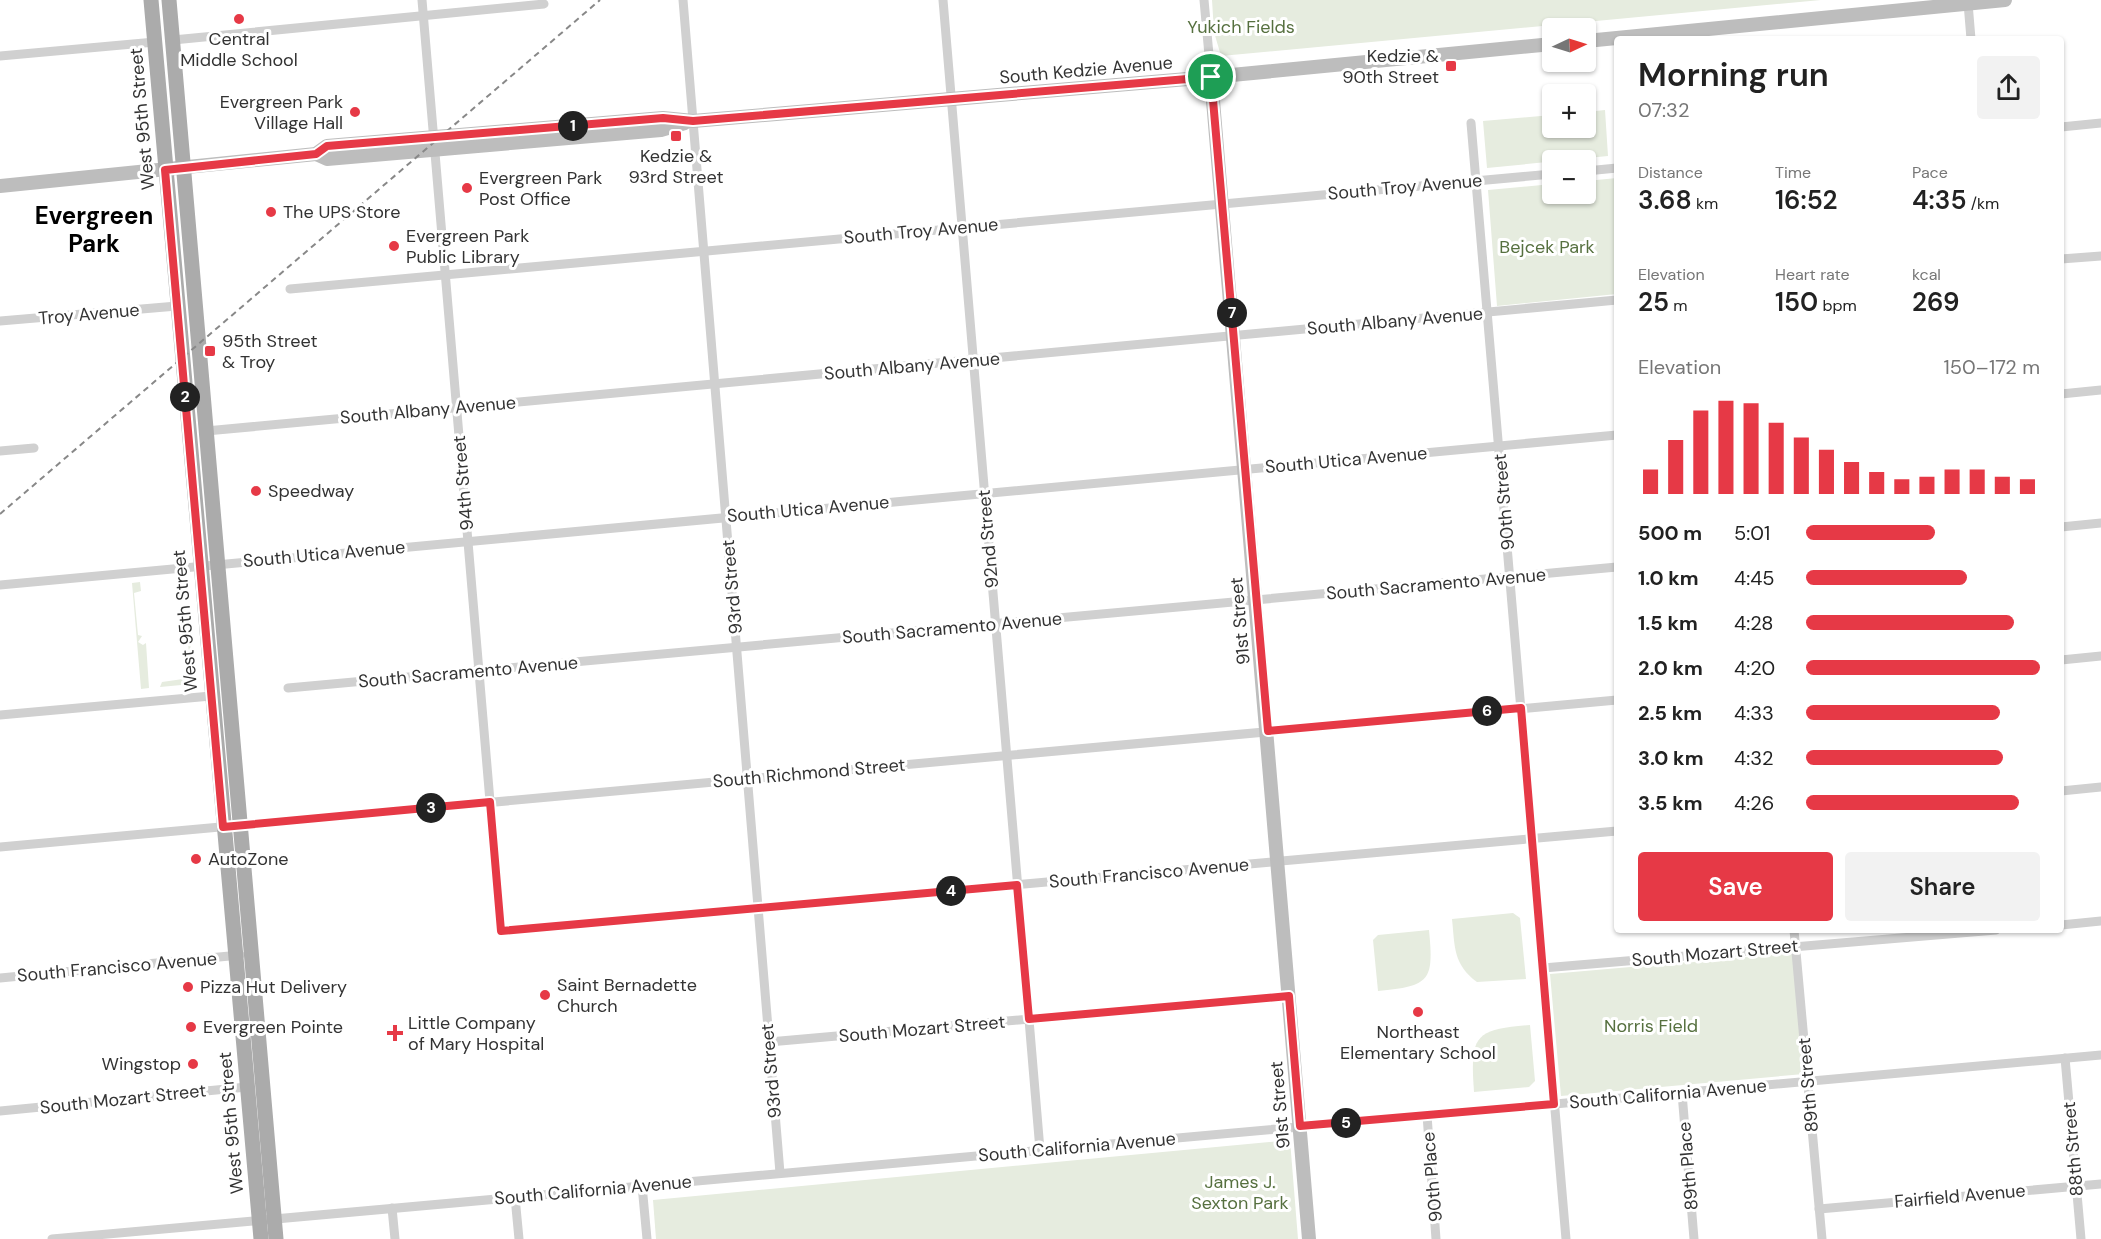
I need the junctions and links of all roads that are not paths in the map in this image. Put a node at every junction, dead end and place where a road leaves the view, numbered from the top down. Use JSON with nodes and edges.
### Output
{"nodes":[{"id":1,"x":151,"y":0,"type":"edge"},
{"id":2,"x":169,"y":0,"type":"edge"},
{"id":3,"x":422,"y":0,"type":"edge"},
{"id":4,"x":683,"y":0,"type":"edge"},
{"id":5,"x":943,"y":0,"type":"edge"},
{"id":6,"x":1204,"y":0,"type":"edge"},
{"id":7,"x":2005,"y":0,"type":"edge"},
{"id":8,"x":1968,"y":3,"type":"junction"},
{"id":9,"x":544,"y":4,"type":"dead end"},
{"id":10,"x":423,"y":15,"type":"junction"},
{"id":11,"x":1714,"y":34,"type":"edge"},
{"id":12,"x":1677,"y":36,"type":"edge"},
{"id":13,"x":1971,"y":36,"type":"edge"},
{"id":14,"x":1614,"y":39,"type":"edge"},
{"id":15,"x":172,"y":40,"type":"junction"},
{"id":16,"x":1596,"y":40,"type":"edge"},
{"id":17,"x":155,"y":42,"type":"junction"},
{"id":18,"x":1542,"y":45,"type":"edge"},
{"id":19,"x":0,"y":56,"type":"edge"},
{"id":20,"x":1211,"y":77,"type":"junction"},
{"id":21,"x":951,"y":99,"type":"junction"},
{"id":22,"x":693,"y":121,"type":"junction"},
{"id":23,"x":1471,"y":123,"type":"dead end"},
{"id":24,"x":2101,"y":123,"type":"edge"},
{"id":25,"x":2064,"y":127,"type":"edge"},
{"id":26,"x":434,"y":143,"type":"junction"},
{"id":27,"x":184,"y":168,"type":"junction"},
{"id":28,"x":1614,"y":168,"type":"edge"},
{"id":29,"x":165,"y":170,"type":"junction"},
{"id":30,"x":1596,"y":170,"type":"edge"},
{"id":31,"x":1542,"y":175,"type":"edge"},
{"id":32,"x":1477,"y":181,"type":"junction"},
{"id":33,"x":0,"y":186,"type":"edge"},
{"id":34,"x":1222,"y":204,"type":"junction"},
{"id":35,"x":962,"y":228,"type":"junction"},
{"id":36,"x":704,"y":251,"type":"junction"},
{"id":37,"x":2101,"y":256,"type":"edge"},
{"id":38,"x":2064,"y":259,"type":"edge"},
{"id":39,"x":445,"y":275,"type":"junction"},
{"id":40,"x":290,"y":289,"type":"dead end"},
{"id":41,"x":1614,"y":300,"type":"edge"},
{"id":42,"x":177,"y":306,"type":"junction"},
{"id":43,"x":1488,"y":312,"type":"junction"},
{"id":44,"x":0,"y":321,"type":"edge"},
{"id":45,"x":1234,"y":336,"type":"junction"},
{"id":46,"x":973,"y":360,"type":"junction"},
{"id":47,"x":715,"y":384,"type":"junction"},
{"id":48,"x":2101,"y":390,"type":"edge"},
{"id":49,"x":2064,"y":394,"type":"edge"},
{"id":50,"x":457,"y":408,"type":"junction"},
{"id":51,"x":206,"y":431,"type":"junction"},
{"id":52,"x":1614,"y":435,"type":"edge"},
{"id":53,"x":1499,"y":446,"type":"junction"},
{"id":54,"x":34,"y":448,"type":"dead end"},
{"id":55,"x":0,"y":451,"type":"edge"},
{"id":56,"x":1245,"y":470,"type":"junction"},
{"id":57,"x":984,"y":493,"type":"junction"},
{"id":58,"x":726,"y":517,"type":"junction"},
{"id":59,"x":2101,"y":523,"type":"edge"},
{"id":60,"x":2064,"y":527,"type":"edge"},
{"id":61,"x":468,"y":540,"type":"junction"},
{"id":62,"x":217,"y":563,"type":"junction"},
{"id":63,"x":199,"y":565,"type":"junction"},
{"id":64,"x":1614,"y":567,"type":"edge"},
{"id":65,"x":1510,"y":577,"type":"junction"},
{"id":66,"x":0,"y":585,"type":"edge"},
{"id":67,"x":1256,"y":600,"type":"junction"},
{"id":68,"x":995,"y":624,"type":"junction"},
{"id":69,"x":736,"y":647,"type":"junction"},
{"id":70,"x":2101,"y":656,"type":"edge"},
{"id":71,"x":2064,"y":660,"type":"edge"},
{"id":72,"x":479,"y":671,"type":"junction"},
{"id":73,"x":288,"y":688,"type":"dead end"},
{"id":74,"x":211,"y":696,"type":"junction"},
{"id":75,"x":1614,"y":700,"type":"edge"},
{"id":76,"x":1521,"y":708,"type":"junction"},
{"id":77,"x":0,"y":715,"type":"edge"},
{"id":78,"x":1268,"y":731,"type":"junction"},
{"id":79,"x":1006,"y":755,"type":"junction"},
{"id":80,"x":747,"y":779,"type":"junction"},
{"id":81,"x":2101,"y":787,"type":"edge"},
{"id":82,"x":2064,"y":791,"type":"edge"},
{"id":83,"x":490,"y":802,"type":"junction"},
{"id":84,"x":240,"y":825,"type":"junction"},
{"id":85,"x":223,"y":827,"type":"junction"},
{"id":86,"x":1614,"y":831,"type":"edge"},
{"id":87,"x":1532,"y":838,"type":"junction"},
{"id":88,"x":0,"y":847,"type":"edge"},
{"id":89,"x":1279,"y":861,"type":"junction"},
{"id":90,"x":1017,"y":885,"type":"junction"},
{"id":91,"x":758,"y":908,"type":"junction"},
{"id":92,"x":2101,"y":921,"type":"edge"},
{"id":93,"x":2064,"y":925,"type":"edge"},
{"id":94,"x":501,"y":931,"type":"joint"},
{"id":95,"x":1794,"y":933,"type":"edge"},
{"id":96,"x":1961,"y":933,"type":"edge"},
{"id":97,"x":1796,"y":947,"type":"junction"},
{"id":98,"x":251,"y":954,"type":"junction"},
{"id":99,"x":235,"y":956,"type":"junction"},
{"id":100,"x":1543,"y":968,"type":"junction"},
{"id":101,"x":0,"y":978,"type":"edge"},
{"id":102,"x":1289,"y":996,"type":"junction"},
{"id":103,"x":1029,"y":1019,"type":"junction"},
{"id":104,"x":769,"y":1042,"type":"junction"},
{"id":105,"x":2101,"y":1055,"type":"edge"},
{"id":106,"x":2065,"y":1058,"type":"junction"},
{"id":107,"x":1808,"y":1081,"type":"junction"},
{"id":108,"x":247,"y":1087,"type":"junction"},
{"id":109,"x":1682,"y":1093,"type":"junction"},
{"id":110,"x":1554,"y":1104,"type":"junction"},
{"id":111,"x":0,"y":1111,"type":"edge"},
{"id":112,"x":1427,"y":1115,"type":"junction"},
{"id":113,"x":1300,"y":1126,"type":"junction"},
{"id":114,"x":1040,"y":1150,"type":"junction"},
{"id":115,"x":780,"y":1173,"type":"junction"},
{"id":116,"x":2101,"y":1184,"type":"edge"},
{"id":117,"x":642,"y":1185,"type":"junction"},
{"id":118,"x":2077,"y":1186,"type":"junction"},
{"id":119,"x":515,"y":1197,"type":"junction"},
{"id":120,"x":392,"y":1208,"type":"junction"},
{"id":121,"x":1819,"y":1209,"type":"junction"},
{"id":122,"x":267,"y":1219,"type":"junction"},
{"id":123,"x":136,"y":1235,"type":"edge"},
{"id":124,"x":52,"y":1239,"type":"edge"},
{"id":125,"x":261,"y":1239,"type":"edge"},
{"id":126,"x":276,"y":1239,"type":"edge"},
{"id":127,"x":395,"y":1239,"type":"edge"},
{"id":128,"x":519,"y":1239,"type":"edge"},
{"id":129,"x":647,"y":1239,"type":"edge"},
{"id":130,"x":1309,"y":1239,"type":"edge"},
{"id":131,"x":1436,"y":1239,"type":"edge"},
{"id":132,"x":1566,"y":1239,"type":"edge"},
{"id":133,"x":1694,"y":1239,"type":"edge"},
{"id":134,"x":1822,"y":1239,"type":"edge"},
{"id":135,"x":2081,"y":1239,"type":"edge"}],
"edges":[{"from":1,"to":17,"type":"main road","name":"West 95th Street"},
{"from":2,"to":15,"type":"main road","name":"West 95th Street"},
{"from":3,"to":10,"type":"street","name":"94th Street"},
{"from":4,"to":22,"type":"street","name":"93rd Street"},
{"from":5,"to":21,"type":"street","name":"92nd Street"},
{"from":6,"to":20,"type":"street","name":"91st Street"},
{"from":7,"to":8,"type":"main road"},
{"from":8,"to":11,"type":"main road"},
{"from":8,"to":13,"type":"street"},
{"from":9,"to":10,"type":"street"},
{"from":10,"to":15,"type":"street"},
{"from":10,"to":26,"type":"street","name":"94th Street"},
{"from":11,"to":12,"type":"main road"},
{"from":14,"to":16,"type":"main road"},
{"from":15,"to":27,"type":"main road","name":"West 95th Street"},
{"from":17,"to":19,"type":"street"},
{"from":17,"to":29,"type":"main road","name":"West 95th Street"},
{"from":18,"to":20,"type":"main road","name":"South Kedzie Avenue"},
{"from":20,"to":21,"type":"main road","name":"South Kedzie Avenue"},
{"from":20,"to":34,"type":"main road","name":"91st Street"},
{"from":21,"to":22,"type":"main road","name":"South Kedzie Avenue"},
{"from":21,"to":35,"type":"street","name":"92nd Street"},
{"from":22,"to":26,"type":"main road","name":"South Kedzie Avenue"},
{"from":22,"to":36,"type":"street","name":"93rd Street"},
{"from":23,"to":32,"type":"street","name":"90th Street"},
{"from":24,"to":25,"type":"street"},
{"from":26,"to":27,"type":"main road","name":"South Kedzie Avenue"},
{"from":26,"to":39,"type":"street","name":"94th Street"},
{"from":27,"to":29,"type":"main road","name":"South Kedzie Avenue"},
{"from":27,"to":51,"type":"main road","name":"West 95th Street"},
{"from":28,"to":30,"type":"street"},
{"from":29,"to":33,"type":"main road","name":"South Kedzie Avenue"},
{"from":29,"to":42,"type":"main road","name":"West 95th Street"},
{"from":31,"to":32,"type":"street","name":"South Troy Avenue"},
{"from":32,"to":34,"type":"street","name":"South Troy Avenue"},
{"from":32,"to":43,"type":"street","name":"90th Street"},
{"from":34,"to":35,"type":"street","name":"South Troy Avenue"},
{"from":34,"to":45,"type":"main road","name":"91st Street"},
{"from":35,"to":36,"type":"street","name":"South Troy Avenue"},
{"from":35,"to":46,"type":"street","name":"92nd Street"},
{"from":36,"to":39,"type":"street","name":"South Troy Avenue"},
{"from":36,"to":47,"type":"street","name":"93rd Street"},
{"from":37,"to":38,"type":"street"},
{"from":39,"to":40,"type":"street","name":"South Troy Avenue"},
{"from":39,"to":50,"type":"street","name":"94th Street"},
{"from":41,"to":43,"type":"street","name":"South Albany Avenue"},
{"from":42,"to":44,"type":"street","name":"Troy Avenue"},
{"from":42,"to":63,"type":"main road","name":"West 95th Street"},
{"from":43,"to":45,"type":"street","name":"South Albany Avenue"},
{"from":43,"to":53,"type":"street","name":"90th Street"},
{"from":45,"to":46,"type":"street","name":"South Albany Avenue"},
{"from":45,"to":56,"type":"main road","name":"91st Street"},
{"from":46,"to":47,"type":"street","name":"South Albany Avenue"},
{"from":46,"to":57,"type":"street","name":"92nd Street"},
{"from":47,"to":50,"type":"street","name":"South Albany Avenue"},
{"from":47,"to":58,"type":"street","name":"93rd Street"},
{"from":48,"to":49,"type":"street"},
{"from":50,"to":51,"type":"street","name":"South Albany Avenue"},
{"from":50,"to":61,"type":"street","name":"94th Street"},
{"from":51,"to":62,"type":"main road","name":"West 95th Street"},
{"from":52,"to":53,"type":"street","name":"South Utica Avenue"},
{"from":53,"to":56,"type":"street","name":"South Utica Avenue"},
{"from":53,"to":65,"type":"street","name":"90th Street"},
{"from":54,"to":55,"type":"street"},
{"from":56,"to":57,"type":"street","name":"South Utica Avenue"},
{"from":56,"to":67,"type":"main road","name":"91st Street"},
{"from":57,"to":58,"type":"street","name":"South Utica Avenue"},
{"from":57,"to":68,"type":"street","name":"92nd Street"},
{"from":58,"to":61,"type":"street","name":"South Utica Avenue"},
{"from":58,"to":69,"type":"street","name":"93rd Street"},
{"from":59,"to":60,"type":"street"},
{"from":61,"to":62,"type":"street","name":"South Utica Avenue"},
{"from":61,"to":72,"type":"street","name":"94th Street"},
{"from":62,"to":63,"type":"street","name":"South Utica Avenue"},
{"from":62,"to":84,"type":"main road","name":"West 95th Street"},
{"from":63,"to":66,"type":"street","name":"South Utica Avenue"},
{"from":63,"to":74,"type":"main road","name":"West 95th Street"},
{"from":64,"to":65,"type":"street","name":"South Sacramento Avenue"},
{"from":65,"to":67,"type":"street","name":"South Sacramento Avenue"},
{"from":65,"to":76,"type":"street","name":"90th Street"},
{"from":67,"to":68,"type":"street","name":"South Sacramento Avenue"},
{"from":67,"to":78,"type":"main road","name":"91st Street"},
{"from":68,"to":69,"type":"street","name":"South Sacramento Avenue"},
{"from":68,"to":79,"type":"street","name":"92nd Street"},
{"from":69,"to":72,"type":"street","name":"South Sacramento Avenue"},
{"from":69,"to":80,"type":"street","name":"93rd Street"},
{"from":70,"to":71,"type":"street"},
{"from":72,"to":73,"type":"street","name":"South Sacramento Avenue"},
{"from":72,"to":83,"type":"street","name":"94th Street"},
{"from":74,"to":77,"type":"street"},
{"from":74,"to":85,"type":"main road","name":"West 95th Street"},
{"from":75,"to":76,"type":"street","name":"South Richmond Street"},
{"from":76,"to":78,"type":"street","name":"South Richmond Street"},
{"from":76,"to":87,"type":"street","name":"90th Street"},
{"from":78,"to":79,"type":"street","name":"South Richmond Street"},
{"from":78,"to":89,"type":"main road","name":"91st Street"},
{"from":79,"to":80,"type":"street","name":"South Richmond Street"},
{"from":79,"to":90,"type":"street","name":"92nd Street"},
{"from":80,"to":83,"type":"street","name":"South Richmond Street"},
{"from":80,"to":91,"type":"street","name":"93rd Street"},
{"from":81,"to":82,"type":"street"},
{"from":83,"to":84,"type":"street","name":"South Richmond Street"},
{"from":83,"to":94,"type":"street","name":"94th Street"},
{"from":84,"to":85,"type":"street","name":"South Richmond Street"},
{"from":84,"to":98,"type":"main road","name":"West 95th Street"},
{"from":85,"to":88,"type":"street","name":"South Richmond Street"},
{"from":85,"to":99,"type":"main road","name":"West 95th Street"},
{"from":86,"to":87,"type":"street","name":"South Francisco Avenue"},
{"from":87,"to":89,"type":"street","name":"South Francisco Avenue"},
{"from":87,"to":100,"type":"street","name":"90th Street"},
{"from":89,"to":90,"type":"street","name":"South Francisco Avenue"},
{"from":89,"to":102,"type":"main road","name":"91st Street"},
{"from":90,"to":91,"type":"street","name":"South Francisco Avenue"},
{"from":90,"to":103,"type":"street","name":"92nd Street"},
{"from":91,"to":94,"type":"street","name":"South Francisco Avenue"},
{"from":91,"to":104,"type":"street","name":"93rd Street"},
{"from":92,"to":93,"type":"street"},
{"from":95,"to":97,"type":"street","name":"89th Street"},
{"from":96,"to":97,"type":"street","name":"South Mozart Street"},
{"from":97,"to":100,"type":"street","name":"South Mozart Street"},
{"from":97,"to":107,"type":"street","name":"89th Street"},
{"from":98,"to":99,"type":"street","name":"South Francisco Avenue"},
{"from":98,"to":122,"type":"main road","name":"West 95th Street"},
{"from":99,"to":101,"type":"street","name":"South Francisco Avenue"},
{"from":99,"to":108,"type":"main road","name":"West 95th Street"},
{"from":100,"to":110,"type":"street","name":"90th Street"},
{"from":102,"to":103,"type":"street","name":"South Mozart Street"},
{"from":102,"to":113,"type":"main road","name":"91st Street"},
{"from":103,"to":104,"type":"street","name":"South Mozart Street"},
{"from":103,"to":114,"type":"street","name":"92nd Street"},
{"from":104,"to":115,"type":"street","name":"93rd Street"},
{"from":105,"to":106,"type":"street","name":"South California Avenue"},
{"from":106,"to":107,"type":"street","name":"South California Avenue"},
{"from":106,"to":118,"type":"street","name":"88th Street"},
{"from":107,"to":109,"type":"street","name":"South California Avenue"},
{"from":107,"to":121,"type":"street","name":"89th Street"},
{"from":108,"to":111,"type":"street","name":"South Mozart Street"},
{"from":108,"to":122,"type":"main road","name":"West 95th Street"},
{"from":109,"to":110,"type":"street","name":"South California Avenue"},
{"from":109,"to":133,"type":"street","name":"89th Place"},
{"from":110,"to":112,"type":"street","name":"South California Avenue"},
{"from":110,"to":132,"type":"street","name":"90th Street"},
{"from":112,"to":113,"type":"street","name":"South California Avenue"},
{"from":112,"to":131,"type":"street","name":"90th Place"},
{"from":113,"to":114,"type":"street","name":"South California Avenue"},
{"from":113,"to":130,"type":"main road","name":"91st Street"},
{"from":114,"to":115,"type":"street","name":"South California Avenue"},
{"from":115,"to":117,"type":"street","name":"South California Avenue"},
{"from":116,"to":118,"type":"street","name":"Fairfield Avenue"},
{"from":117,"to":119,"type":"street","name":"South California Avenue"},
{"from":117,"to":129,"type":"street"},
{"from":118,"to":121,"type":"street","name":"Fairfield Avenue"},
{"from":118,"to":135,"type":"street","name":"88th Street"},
{"from":119,"to":120,"type":"street","name":"South California Avenue"},
{"from":119,"to":128,"type":"street"},
{"from":120,"to":122,"type":"street","name":"South California Avenue"},
{"from":120,"to":127,"type":"street"},
{"from":121,"to":134,"type":"street","name":"89th Street"},
{"from":122,"to":123,"type":"street","name":"South California Avenue"},
{"from":122,"to":125,"type":"main road","name":"West 95th Street"},
{"from":122,"to":126,"type":"main road","name":"West 95th Street"},
{"from":123,"to":124,"type":"street","name":"South California Avenue"}]}
